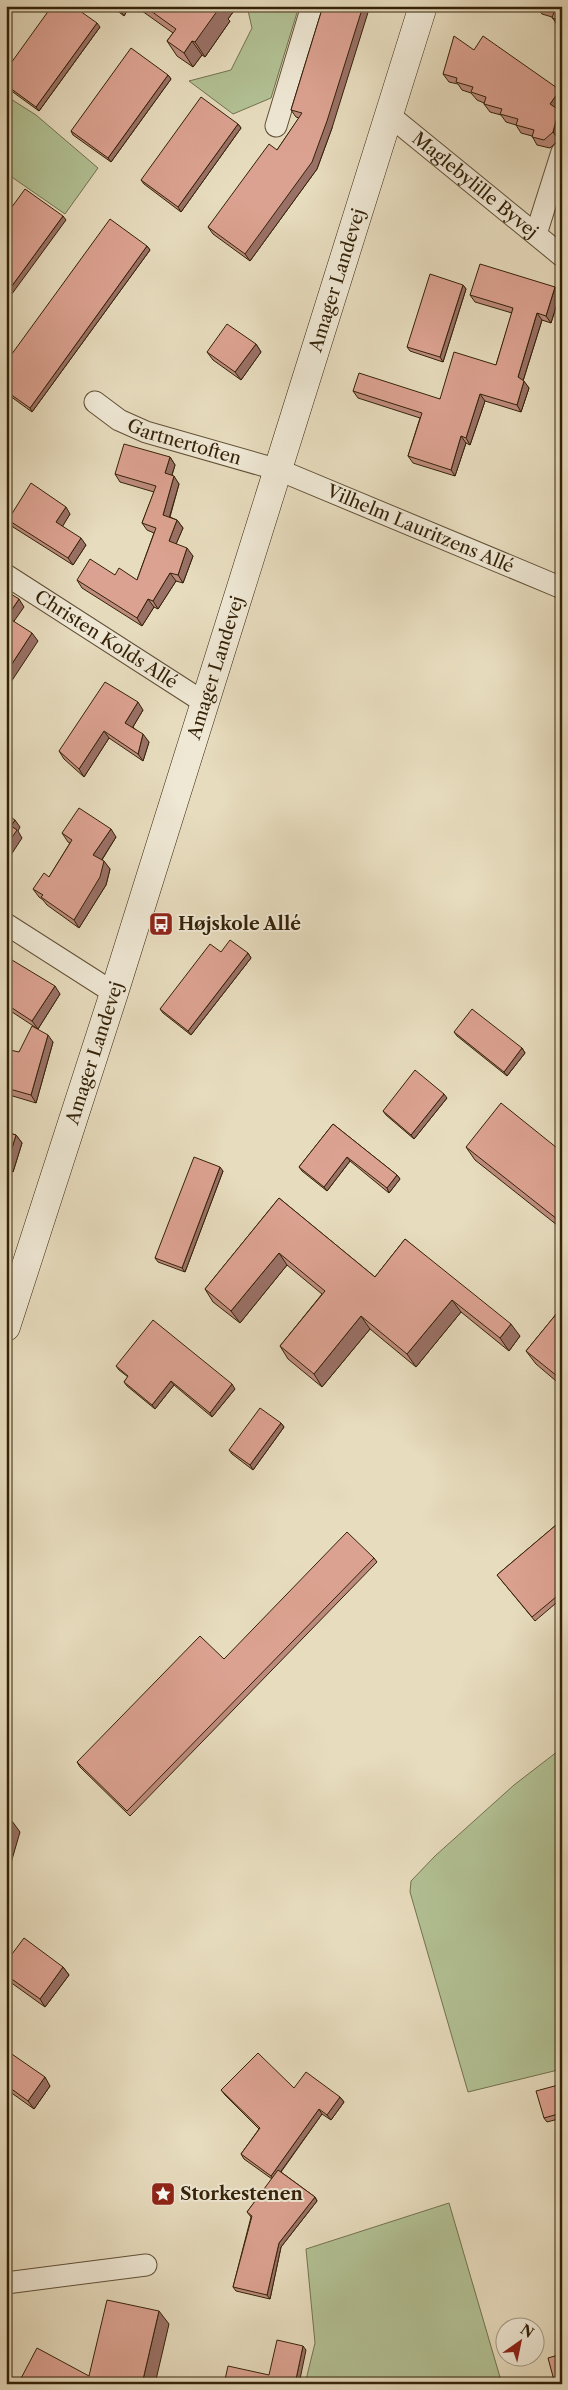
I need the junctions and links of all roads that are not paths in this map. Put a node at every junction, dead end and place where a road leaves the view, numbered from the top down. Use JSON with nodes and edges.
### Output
{"nodes":[{"id":1,"x":312,"y":6,"type":"edge"},
{"id":2,"x":424,"y":6,"type":"edge"},
{"id":3,"x":389,"y":115,"type":"junction"},
{"id":4,"x":276,"y":126,"type":"dead end"},
{"id":5,"x":562,"y":152,"type":"edge"},
{"id":6,"x":536,"y":234,"type":"junction"},
{"id":7,"x":562,"y":256,"type":"edge"},
{"id":8,"x":95,"y":402,"type":"dead end"},
{"id":9,"x":279,"y":470,"type":"junction"},
{"id":10,"x":6,"y":575,"type":"edge"},
{"id":11,"x":562,"y":588,"type":"edge"},
{"id":12,"x":205,"y":703,"type":"junction"},
{"id":13,"x":6,"y":924,"type":"edge"},
{"id":14,"x":114,"y":993,"type":"junction"},
{"id":15,"x":6,"y":1327,"type":"edge"},
{"id":16,"x":146,"y":2265,"type":"dead end"},
{"id":17,"x":6,"y":2283,"type":"edge"}],
"edges":[{"from":1,"to":4,"type":"street"},
{"from":2,"to":3,"type":"street","name":"Amager Landevej"},
{"from":3,"to":6,"type":"street","name":"Maglebylille Byvej"},
{"from":3,"to":9,"type":"street","name":"Amager Landevej"},
{"from":5,"to":6,"type":"street"},
{"from":6,"to":7,"type":"street","name":"Maglebylille Byvej"},
{"from":8,"to":9,"type":"street","name":"Gartnertoften"},
{"from":9,"to":11,"type":"street","name":"Vilhelm Lauritzens Allé"},
{"from":9,"to":12,"type":"street","name":"Amager Landevej"},
{"from":10,"to":12,"type":"street","name":"Christen Kolds Allé"},
{"from":12,"to":14,"type":"street","name":"Amager Landevej"},
{"from":13,"to":14,"type":"street"},
{"from":14,"to":15,"type":"street","name":"Amager Landevej"},
{"from":16,"to":17,"type":"street"}]}
